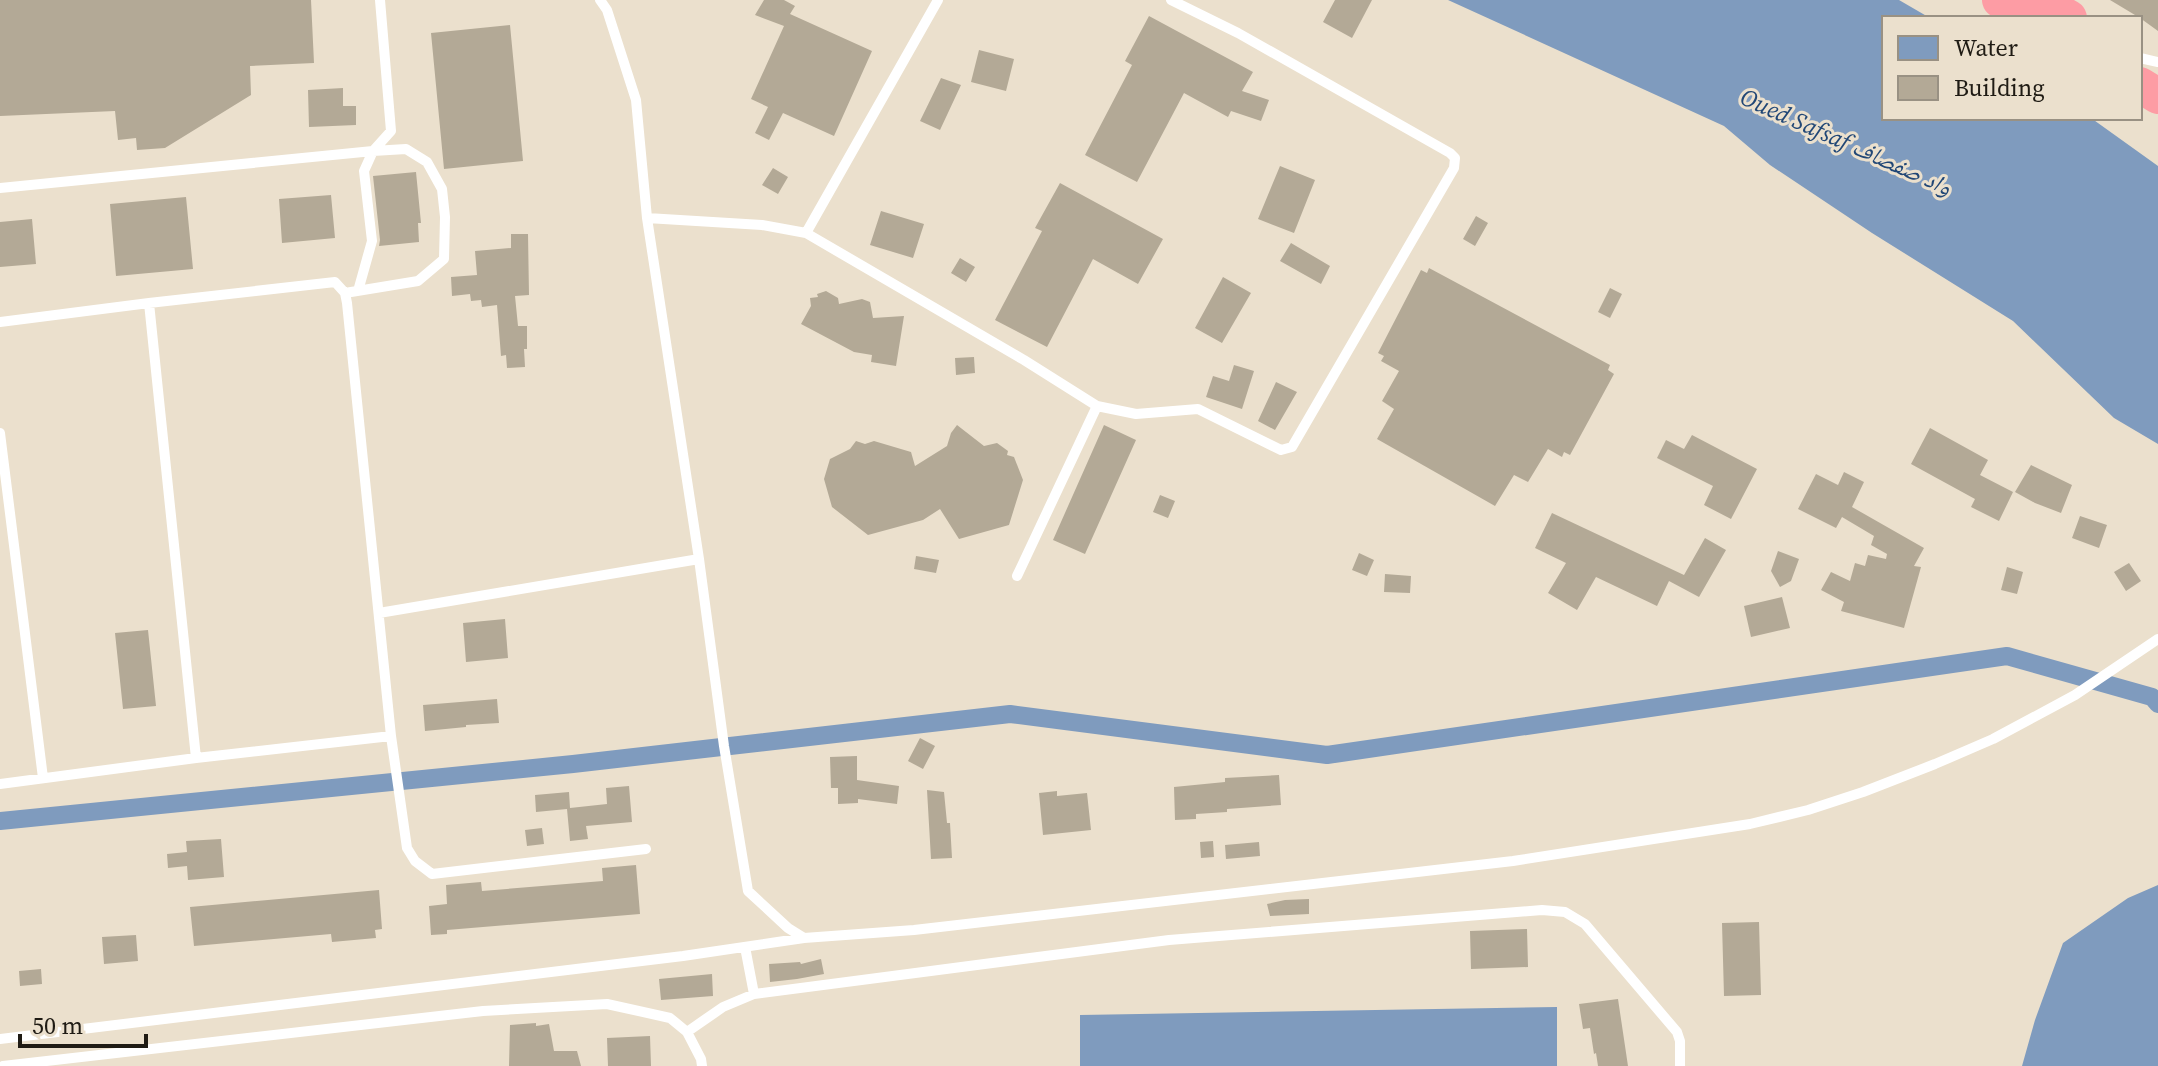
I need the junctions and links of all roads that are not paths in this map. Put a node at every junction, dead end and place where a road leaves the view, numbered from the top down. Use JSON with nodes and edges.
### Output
{"nodes":[{"id":1,"x":380,"y":0,"type":"edge"},
{"id":2,"x":600,"y":0,"type":"edge"},
{"id":3,"x":938,"y":0,"type":"edge"},
{"id":4,"x":1171,"y":0,"type":"edge"},
{"id":5,"x":2000,"y":0,"type":"edge"},
{"id":6,"x":2039,"y":0,"type":"edge"},
{"id":7,"x":2027,"y":16,"type":"edge"},
{"id":8,"x":2066,"y":16,"type":"edge"},
{"id":9,"x":373,"y":151,"type":"junction"},
{"id":10,"x":0,"y":188,"type":"edge"},
{"id":11,"x":647,"y":218,"type":"junction"},
{"id":12,"x":806,"y":233,"type":"junction"},
{"id":13,"x":358,"y":291,"type":"junction"},
{"id":14,"x":345,"y":293,"type":"junction"},
{"id":15,"x":149,"y":303,"type":"junction"},
{"id":16,"x":0,"y":322,"type":"edge"},
{"id":17,"x":1097,"y":406,"type":"junction"},
{"id":18,"x":0,"y":433,"type":"edge"},
{"id":19,"x":699,"y":559,"type":"junction"},
{"id":20,"x":1017,"y":576,"type":"dead end"},
{"id":21,"x":379,"y":613,"type":"junction"},
{"id":22,"x":2158,"y":639,"type":"edge"},
{"id":23,"x":391,"y":736,"type":"junction"},
{"id":24,"x":196,"y":758,"type":"junction"},
{"id":25,"x":43,"y":778,"type":"junction"},
{"id":26,"x":0,"y":784,"type":"edge"},
{"id":27,"x":646,"y":849,"type":"dead end"},
{"id":28,"x":804,"y":938,"type":"junction"},
{"id":29,"x":745,"y":947,"type":"junction"},
{"id":30,"x":754,"y":994,"type":"junction"},
{"id":31,"x":687,"y":1032,"type":"junction"},
{"id":32,"x":0,"y":1039,"type":"edge"},
{"id":33,"x":3,"y":1066,"type":"edge"},
{"id":34,"x":702,"y":1066,"type":"edge"},
{"id":35,"x":1680,"y":1066,"type":"edge"}],
"edges":[{"from":1,"to":9,"type":"lane"},
{"from":2,"to":11,"type":"lane"},
{"from":3,"to":12,"type":"lane"},
{"from":4,"to":17,"type":"lane"},
{"from":5,"to":7,"type":"highway"},
{"from":6,"to":8,"type":"highway"},
{"from":9,"to":10,"type":"lane"},
{"from":9,"to":13,"type":"lane"},
{"from":9,"to":13,"type":"lane"},
{"from":11,"to":12,"type":"lane"},
{"from":11,"to":19,"type":"lane"},
{"from":12,"to":17,"type":"lane"},
{"from":13,"to":14,"type":"lane"},
{"from":14,"to":15,"type":"lane"},
{"from":14,"to":21,"type":"lane"},
{"from":15,"to":16,"type":"lane"},
{"from":15,"to":24,"type":"lane"},
{"from":17,"to":20,"type":"lane"},
{"from":18,"to":25,"type":"lane"},
{"from":19,"to":21,"type":"lane"},
{"from":19,"to":28,"type":"lane"},
{"from":21,"to":23,"type":"lane"},
{"from":22,"to":28,"type":"lane"},
{"from":23,"to":24,"type":"lane"},
{"from":23,"to":27,"type":"lane"},
{"from":24,"to":25,"type":"lane"},
{"from":25,"to":26,"type":"lane"},
{"from":28,"to":29,"type":"lane"},
{"from":29,"to":30,"type":"lane"},
{"from":29,"to":32,"type":"lane"},
{"from":30,"to":31,"type":"lane"},
{"from":30,"to":35,"type":"lane"},
{"from":31,"to":33,"type":"lane"},
{"from":31,"to":34,"type":"lane"}]}
